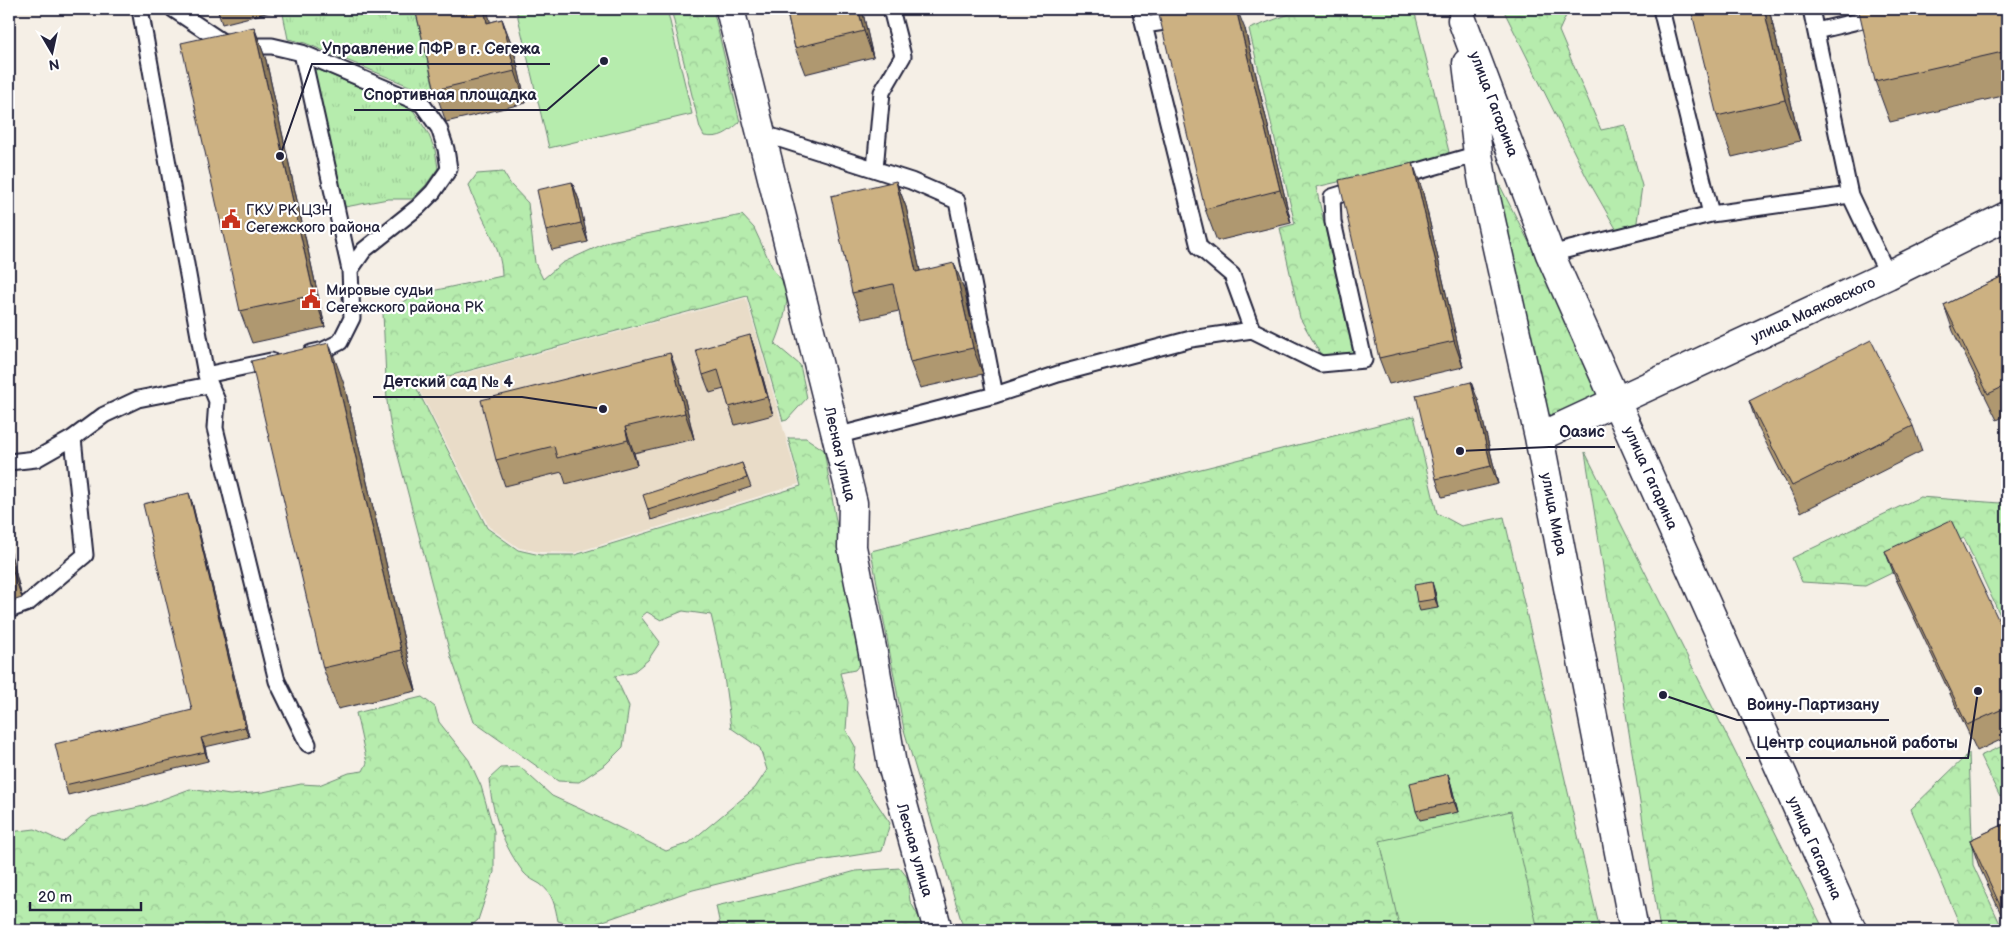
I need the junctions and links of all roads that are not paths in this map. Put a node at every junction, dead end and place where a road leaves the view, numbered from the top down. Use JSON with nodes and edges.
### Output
{"nodes":[{"id":1,"x":140,"y":9,"type":"edge"},
{"id":2,"x":173,"y":9,"type":"edge"},
{"id":3,"x":730,"y":9,"type":"edge"},
{"id":4,"x":891,"y":9,"type":"edge"},
{"id":5,"x":1140,"y":9,"type":"edge"},
{"id":6,"x":1661,"y":9,"type":"edge"},
{"id":7,"x":1811,"y":9,"type":"edge"},
{"id":8,"x":1909,"y":9,"type":"edge"},
{"id":9,"x":1461,"y":14,"type":"edge"},
{"id":10,"x":1198,"y":17,"type":"edge"},
{"id":11,"x":1144,"y":25,"type":"junction"},
{"id":12,"x":1816,"y":31,"type":"junction"},
{"id":13,"x":302,"y":53,"type":"junction"},
{"id":14,"x":761,"y":133,"type":"junction"},
{"id":15,"x":1478,"y":154,"type":"junction"},
{"id":16,"x":875,"y":169,"type":"junction"},
{"id":17,"x":1850,"y":195,"type":"junction"},
{"id":18,"x":1711,"y":214,"type":"junction"},
{"id":19,"x":2007,"y":216,"type":"edge"},
{"id":20,"x":1550,"y":254,"type":"junction"},
{"id":21,"x":350,"y":270,"type":"junction"},
{"id":22,"x":1888,"y":275,"type":"junction"},
{"id":23,"x":1252,"y":330,"type":"junction"},
{"id":24,"x":208,"y":380,"type":"junction"},
{"id":25,"x":995,"y":395,"type":"junction"},
{"id":26,"x":1616,"y":400,"type":"junction"},
{"id":27,"x":836,"y":436,"type":"junction"},
{"id":28,"x":1539,"y":437,"type":"junction"},
{"id":29,"x":73,"y":438,"type":"junction"},
{"id":30,"x":9,"y":462,"type":"edge"},
{"id":31,"x":9,"y":610,"type":"edge"},
{"id":32,"x":308,"y":744,"type":"dead end"},
{"id":33,"x":938,"y":930,"type":"edge"},
{"id":34,"x":1634,"y":930,"type":"edge"},
{"id":35,"x":1852,"y":930,"type":"edge"}],
"edges":[{"from":1,"to":24,"type":"lane"},
{"from":2,"to":13,"type":"lane"},
{"from":3,"to":14,"type":"street","name":"Лесная улица"},
{"from":4,"to":16,"type":"lane"},
{"from":5,"to":11,"type":"lane"},
{"from":6,"to":18,"type":"lane"},
{"from":7,"to":12,"type":"lane"},
{"from":8,"to":12,"type":"lane"},
{"from":9,"to":15,"type":"street","name":"улица Мира"},
{"from":9,"to":20,"type":"street","name":"улица Гагарина"},
{"from":10,"to":11,"type":"lane"},
{"from":11,"to":23,"type":"lane"},
{"from":12,"to":17,"type":"lane"},
{"from":13,"to":21,"type":"lane"},
{"from":13,"to":21,"type":"lane"},
{"from":14,"to":16,"type":"lane"},
{"from":14,"to":27,"type":"street","name":"Лесная улица"},
{"from":15,"to":23,"type":"lane"},
{"from":15,"to":28,"type":"street","name":"улица Мира"},
{"from":16,"to":25,"type":"lane"},
{"from":17,"to":18,"type":"lane"},
{"from":17,"to":22,"type":"lane"},
{"from":18,"to":20,"type":"lane"},
{"from":19,"to":22,"type":"street","name":"улица Маяковского"},
{"from":20,"to":26,"type":"street","name":"улица Гагарина"},
{"from":21,"to":24,"type":"lane"},
{"from":22,"to":26,"type":"street","name":"улица Маяковского"},
{"from":23,"to":25,"type":"lane"},
{"from":24,"to":29,"type":"lane"},
{"from":24,"to":32,"type":"lane"},
{"from":25,"to":27,"type":"lane"},
{"from":26,"to":28,"type":"street","name":"улица Маяковского"},
{"from":26,"to":35,"type":"street","name":"улица Гагарина"},
{"from":27,"to":33,"type":"street","name":"Лесная улица"},
{"from":28,"to":34,"type":"street","name":"улица Мира"},
{"from":29,"to":30,"type":"lane"},
{"from":29,"to":31,"type":"lane"}]}
